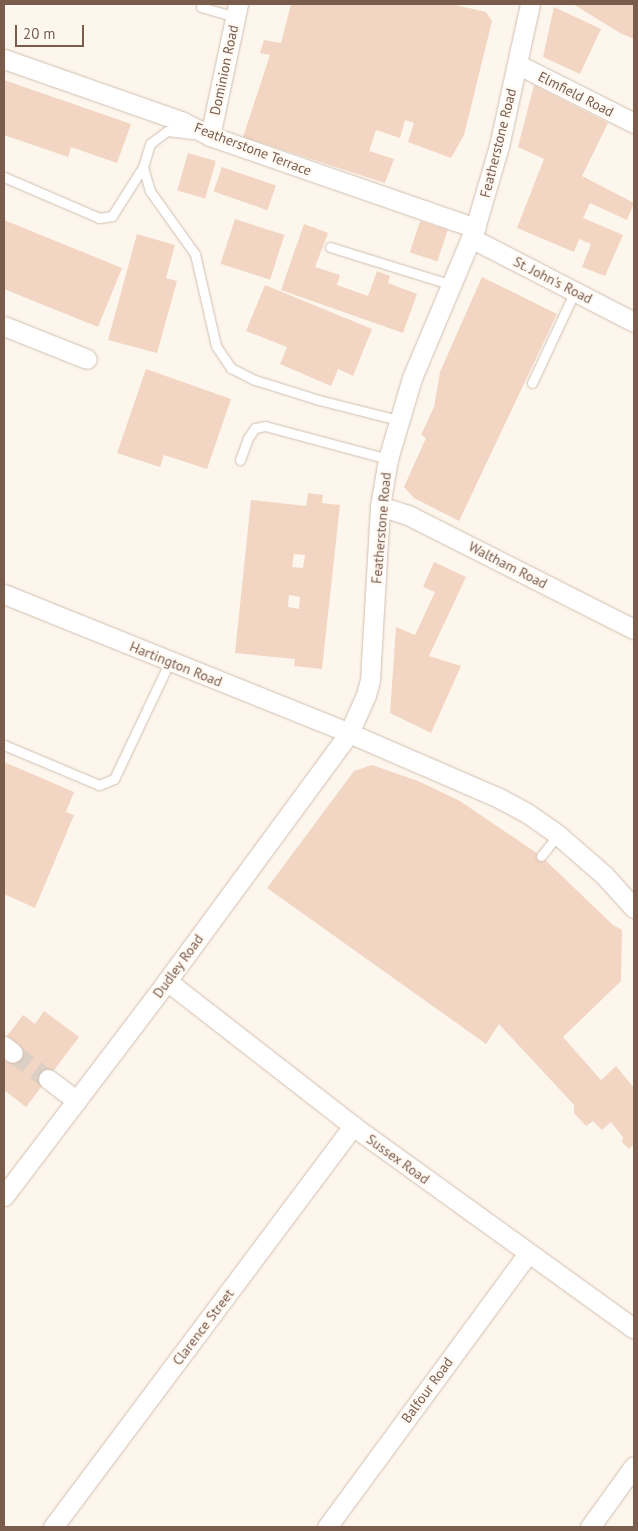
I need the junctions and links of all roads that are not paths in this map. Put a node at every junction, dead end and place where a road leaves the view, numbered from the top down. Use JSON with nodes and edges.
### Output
{"nodes":[{"id":1,"x":530,"y":4,"type":"edge"},
{"id":2,"x":201,"y":7,"type":"dead end"},
{"id":3,"x":236,"y":11,"type":"edge"},
{"id":4,"x":4,"y":59,"type":"edge"},
{"id":5,"x":517,"y":64,"type":"junction"},
{"id":6,"x":634,"y":123,"type":"edge"},
{"id":7,"x":210,"y":136,"type":"junction"},
{"id":8,"x":143,"y":167,"type":"junction"},
{"id":9,"x":4,"y":177,"type":"edge"},
{"id":10,"x":473,"y":233,"type":"junction"},
{"id":11,"x":330,"y":247,"type":"dead end"},
{"id":12,"x":452,"y":285,"type":"junction"},
{"id":13,"x":575,"y":291,"type":"junction"},
{"id":14,"x":634,"y":322,"type":"edge"},
{"id":15,"x":4,"y":326,"type":"edge"},
{"id":16,"x":88,"y":359,"type":"dead end"},
{"id":17,"x":532,"y":383,"type":"dead end"},
{"id":18,"x":398,"y":420,"type":"junction"},
{"id":19,"x":388,"y":459,"type":"junction"},
{"id":20,"x":240,"y":460,"type":"dead end"},
{"id":21,"x":380,"y":506,"type":"junction"},
{"id":22,"x":4,"y":594,"type":"edge"},
{"id":23,"x":634,"y":629,"type":"edge"},
{"id":24,"x":170,"y":661,"type":"junction"},
{"id":25,"x":349,"y":733,"type":"junction"},
{"id":26,"x":4,"y":745,"type":"edge"},
{"id":27,"x":558,"y":834,"type":"junction"},
{"id":28,"x":541,"y":856,"type":"dead end"},
{"id":29,"x":634,"y":908,"type":"edge"},
{"id":30,"x":167,"y":981,"type":"junction"},
{"id":31,"x":48,"y":1079,"type":"tunnel mouth"},
{"id":32,"x":77,"y":1101,"type":"junction"},
{"id":33,"x":352,"y":1126,"type":"junction"},
{"id":34,"x":4,"y":1196,"type":"edge"},
{"id":35,"x":528,"y":1252,"type":"junction"},
{"id":36,"x":634,"y":1329,"type":"edge"},
{"id":37,"x":634,"y":1466,"type":"edge"},
{"id":38,"x":53,"y":1527,"type":"edge"},
{"id":39,"x":326,"y":1527,"type":"edge"},
{"id":40,"x":590,"y":1527,"type":"edge"}],
"edges":[{"from":1,"to":5,"type":"street","name":"Featherstone Road"},
{"from":2,"to":3,"type":"lane"},
{"from":3,"to":7,"type":"street","name":"Dominion Road"},
{"from":4,"to":7,"type":"street","name":"Featherstone Terrace"},
{"from":5,"to":6,"type":"street","name":"Elmfield Road"},
{"from":5,"to":10,"type":"street","name":"Featherstone Road"},
{"from":7,"to":8,"type":"lane"},
{"from":7,"to":10,"type":"street","name":"Featherstone Terrace"},
{"from":8,"to":9,"type":"lane"},
{"from":8,"to":18,"type":"lane"},
{"from":10,"to":12,"type":"street","name":"Featherstone Road"},
{"from":10,"to":13,"type":"street","name":"St. John's Road"},
{"from":11,"to":12,"type":"lane"},
{"from":12,"to":18,"type":"street","name":"Featherstone Road"},
{"from":13,"to":14,"type":"street","name":"St. John's Road"},
{"from":13,"to":17,"type":"lane"},
{"from":15,"to":16,"type":"street"},
{"from":18,"to":19,"type":"street","name":"Featherstone Road"},
{"from":19,"to":20,"type":"lane"},
{"from":19,"to":21,"type":"street","name":"Featherstone Road"},
{"from":21,"to":23,"type":"street","name":"Waltham Road"},
{"from":21,"to":25,"type":"street","name":"Featherstone Road"},
{"from":22,"to":24,"type":"street","name":"Hartington Road"},
{"from":24,"to":25,"type":"street","name":"Hartington Road"},
{"from":24,"to":26,"type":"lane"},
{"from":25,"to":27,"type":"street"},
{"from":25,"to":30,"type":"street","name":"Dudley Road"},
{"from":27,"to":28,"type":"lane"},
{"from":27,"to":29,"type":"street"},
{"from":30,"to":32,"type":"street","name":"Dudley Road"},
{"from":30,"to":33,"type":"street","name":"Sussex Road"},
{"from":31,"to":32,"type":"street"},
{"from":32,"to":34,"type":"street","name":"Dudley Road"},
{"from":33,"to":35,"type":"street","name":"Sussex Road"},
{"from":33,"to":38,"type":"street","name":"Clarence Street"},
{"from":35,"to":36,"type":"street","name":"Sussex Road"},
{"from":35,"to":39,"type":"street","name":"Balfour Road"},
{"from":37,"to":40,"type":"street"}]}
